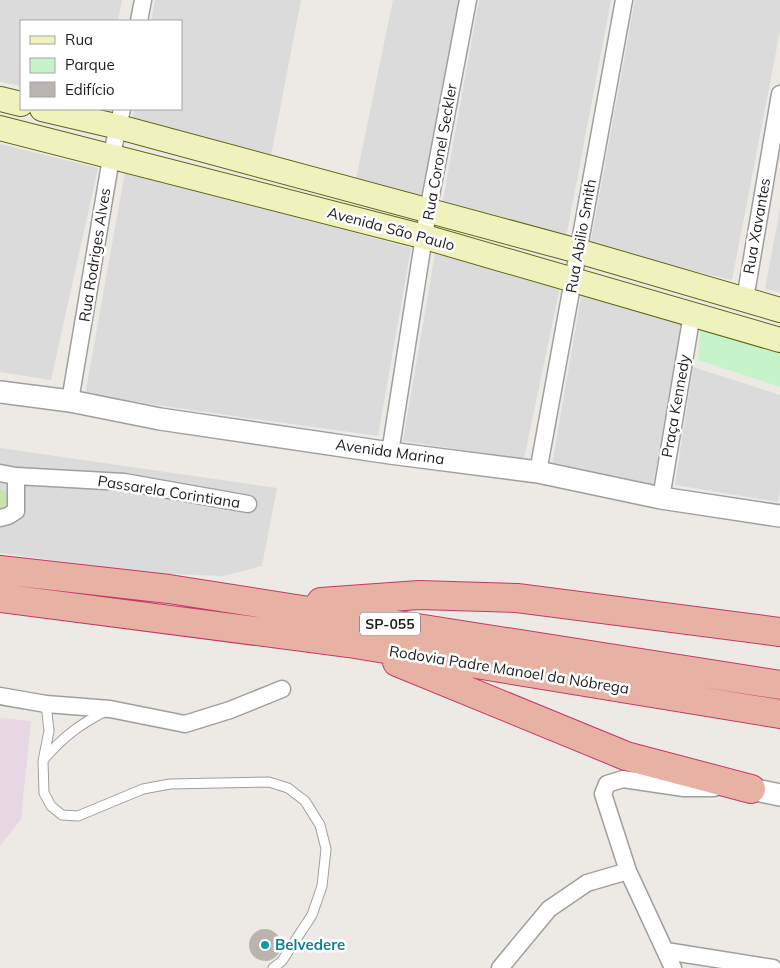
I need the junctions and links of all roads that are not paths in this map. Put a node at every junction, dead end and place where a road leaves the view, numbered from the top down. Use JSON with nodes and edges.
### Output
{"nodes":[{"id":1,"x":143,"y":0,"type":"edge"},
{"id":2,"x":468,"y":0,"type":"edge"},
{"id":3,"x":624,"y":0,"type":"edge"},
{"id":4,"x":139,"y":20,"type":"edge"},
{"id":5,"x":780,"y":94,"type":"edge"},
{"id":6,"x":0,"y":99,"type":"edge"},
{"id":7,"x":20,"y":104,"type":"edge"},
{"id":8,"x":51,"y":110,"type":"edge"},
{"id":9,"x":121,"y":118,"type":"edge"},
{"id":10,"x":0,"y":128,"type":"edge"},
{"id":11,"x":111,"y":158,"type":"junction"},
{"id":12,"x":428,"y":211,"type":"junction"},
{"id":13,"x":425,"y":237,"type":"junction"},
{"id":14,"x":578,"y":251,"type":"junction"},
{"id":15,"x":573,"y":279,"type":"junction"},
{"id":16,"x":745,"y":299,"type":"junction"},
{"id":17,"x":780,"y":310,"type":"edge"},
{"id":18,"x":692,"y":314,"type":"junction"},
{"id":19,"x":780,"y":340,"type":"edge"},
{"id":20,"x":0,"y":392,"type":"edge"},
{"id":21,"x":70,"y":401,"type":"junction"},
{"id":22,"x":390,"y":453,"type":"junction"},
{"id":23,"x":538,"y":472,"type":"junction"},
{"id":24,"x":8,"y":474,"type":"edge"},
{"id":25,"x":661,"y":498,"type":"junction"},
{"id":26,"x":248,"y":504,"type":"dead end"},
{"id":27,"x":780,"y":516,"type":"edge"},
{"id":28,"x":0,"y":518,"type":"edge"},
{"id":29,"x":0,"y":570,"type":"edge"},
{"id":30,"x":169,"y":589,"type":"junction"},
{"id":31,"x":0,"y":598,"type":"edge"},
{"id":32,"x":780,"y":632,"type":"edge"},
{"id":33,"x":349,"y":643,"type":"junction"},
{"id":34,"x":780,"y":685,"type":"edge"},
{"id":35,"x":282,"y":689,"type":"dead end"},
{"id":36,"x":0,"y":696,"type":"edge"},
{"id":37,"x":46,"y":704,"type":"junction"},
{"id":38,"x":110,"y":709,"type":"junction"},
{"id":39,"x":780,"y":714,"type":"edge"},
{"id":40,"x":43,"y":761,"type":"junction"},
{"id":41,"x":751,"y":789,"type":"junction"},
{"id":42,"x":780,"y":795,"type":"edge"},
{"id":43,"x":628,"y":871,"type":"junction"},
{"id":44,"x":666,"y":951,"type":"junction"},
{"id":45,"x":273,"y":968,"type":"edge"},
{"id":46,"x":500,"y":968,"type":"edge"},
{"id":47,"x":673,"y":968,"type":"edge"},
{"id":48,"x":774,"y":968,"type":"edge"}],
"edges":[{"from":1,"to":4,"type":"street"},
{"from":2,"to":12,"type":"street","name":"Rua Coronel Seckler"},
{"from":3,"to":14,"type":"street","name":"Rua Abilio Smith"},
{"from":5,"to":16,"type":"street","name":"Rua Xavantes"},
{"from":6,"to":7,"type":"main road"},
{"from":8,"to":9,"type":"main road","name":"Avenida São Paulo"},
{"from":9,"to":11,"type":"street","name":"Rua Rodriges Alves"},
{"from":9,"to":12,"type":"main road","name":"Avenida São Paulo"},
{"from":10,"to":11,"type":"main road","name":"Avenida São Paulo"},
{"from":11,"to":13,"type":"main road","name":"Avenida São Paulo"},
{"from":11,"to":21,"type":"street","name":"Rua Rodriges Alves"},
{"from":12,"to":13,"type":"street","name":"Rua Coronel Seckler"},
{"from":12,"to":14,"type":"main road","name":"Avenida São Paulo"},
{"from":13,"to":15,"type":"main road","name":"Avenida São Paulo"},
{"from":13,"to":22,"type":"street","name":"Rua Coronel Seckler"},
{"from":14,"to":15,"type":"street","name":"Rua Abilio Smith"},
{"from":14,"to":16,"type":"main road","name":"Avenida São Paulo"},
{"from":15,"to":18,"type":"main road","name":"Avenida São Paulo"},
{"from":15,"to":23,"type":"street","name":"Rua Abilio Smith"},
{"from":16,"to":17,"type":"main road","name":"Avenida São Paulo"},
{"from":18,"to":19,"type":"main road","name":"Avenida São Paulo"},
{"from":18,"to":25,"type":"street","name":"Praça Kennedy"},
{"from":20,"to":21,"type":"street","name":"Avenida Marina"},
{"from":21,"to":22,"type":"street","name":"Avenida Marina"},
{"from":22,"to":23,"type":"street","name":"Avenida Marina"},
{"from":23,"to":25,"type":"street","name":"Avenida Marina"},
{"from":24,"to":26,"type":"street","name":"Passarela Corintiana"},
{"from":24,"to":28,"type":"street"},
{"from":25,"to":27,"type":"street","name":"Avenida Marina"},
{"from":29,"to":30,"type":"highway","name":"Rodovia Padre Manoel da Nóbrega","number":"SP-055"},
{"from":30,"to":32,"type":"highway"},
{"from":30,"to":34,"type":"highway","name":"Rodovia Padre Manoel da Nóbrega","number":"SP-055"},
{"from":31,"to":33,"type":"highway","name":"Rodovia Padre Manoel da Nóbrega","number":"SP-055"},
{"from":33,"to":39,"type":"highway","name":"Rodovia Padre Manoel da Nóbrega","number":"SP-055"},
{"from":33,"to":41,"type":"highway"},
{"from":35,"to":38,"type":"street"},
{"from":36,"to":37,"type":"street"},
{"from":37,"to":38,"type":"street"},
{"from":37,"to":40,"type":"lane"},
{"from":38,"to":40,"type":"lane"},
{"from":40,"to":45,"type":"lane"},
{"from":41,"to":42,"type":"street"},
{"from":41,"to":43,"type":"street"},
{"from":43,"to":44,"type":"street"},
{"from":43,"to":46,"type":"street"},
{"from":44,"to":47,"type":"street"},
{"from":44,"to":48,"type":"street"}]}
